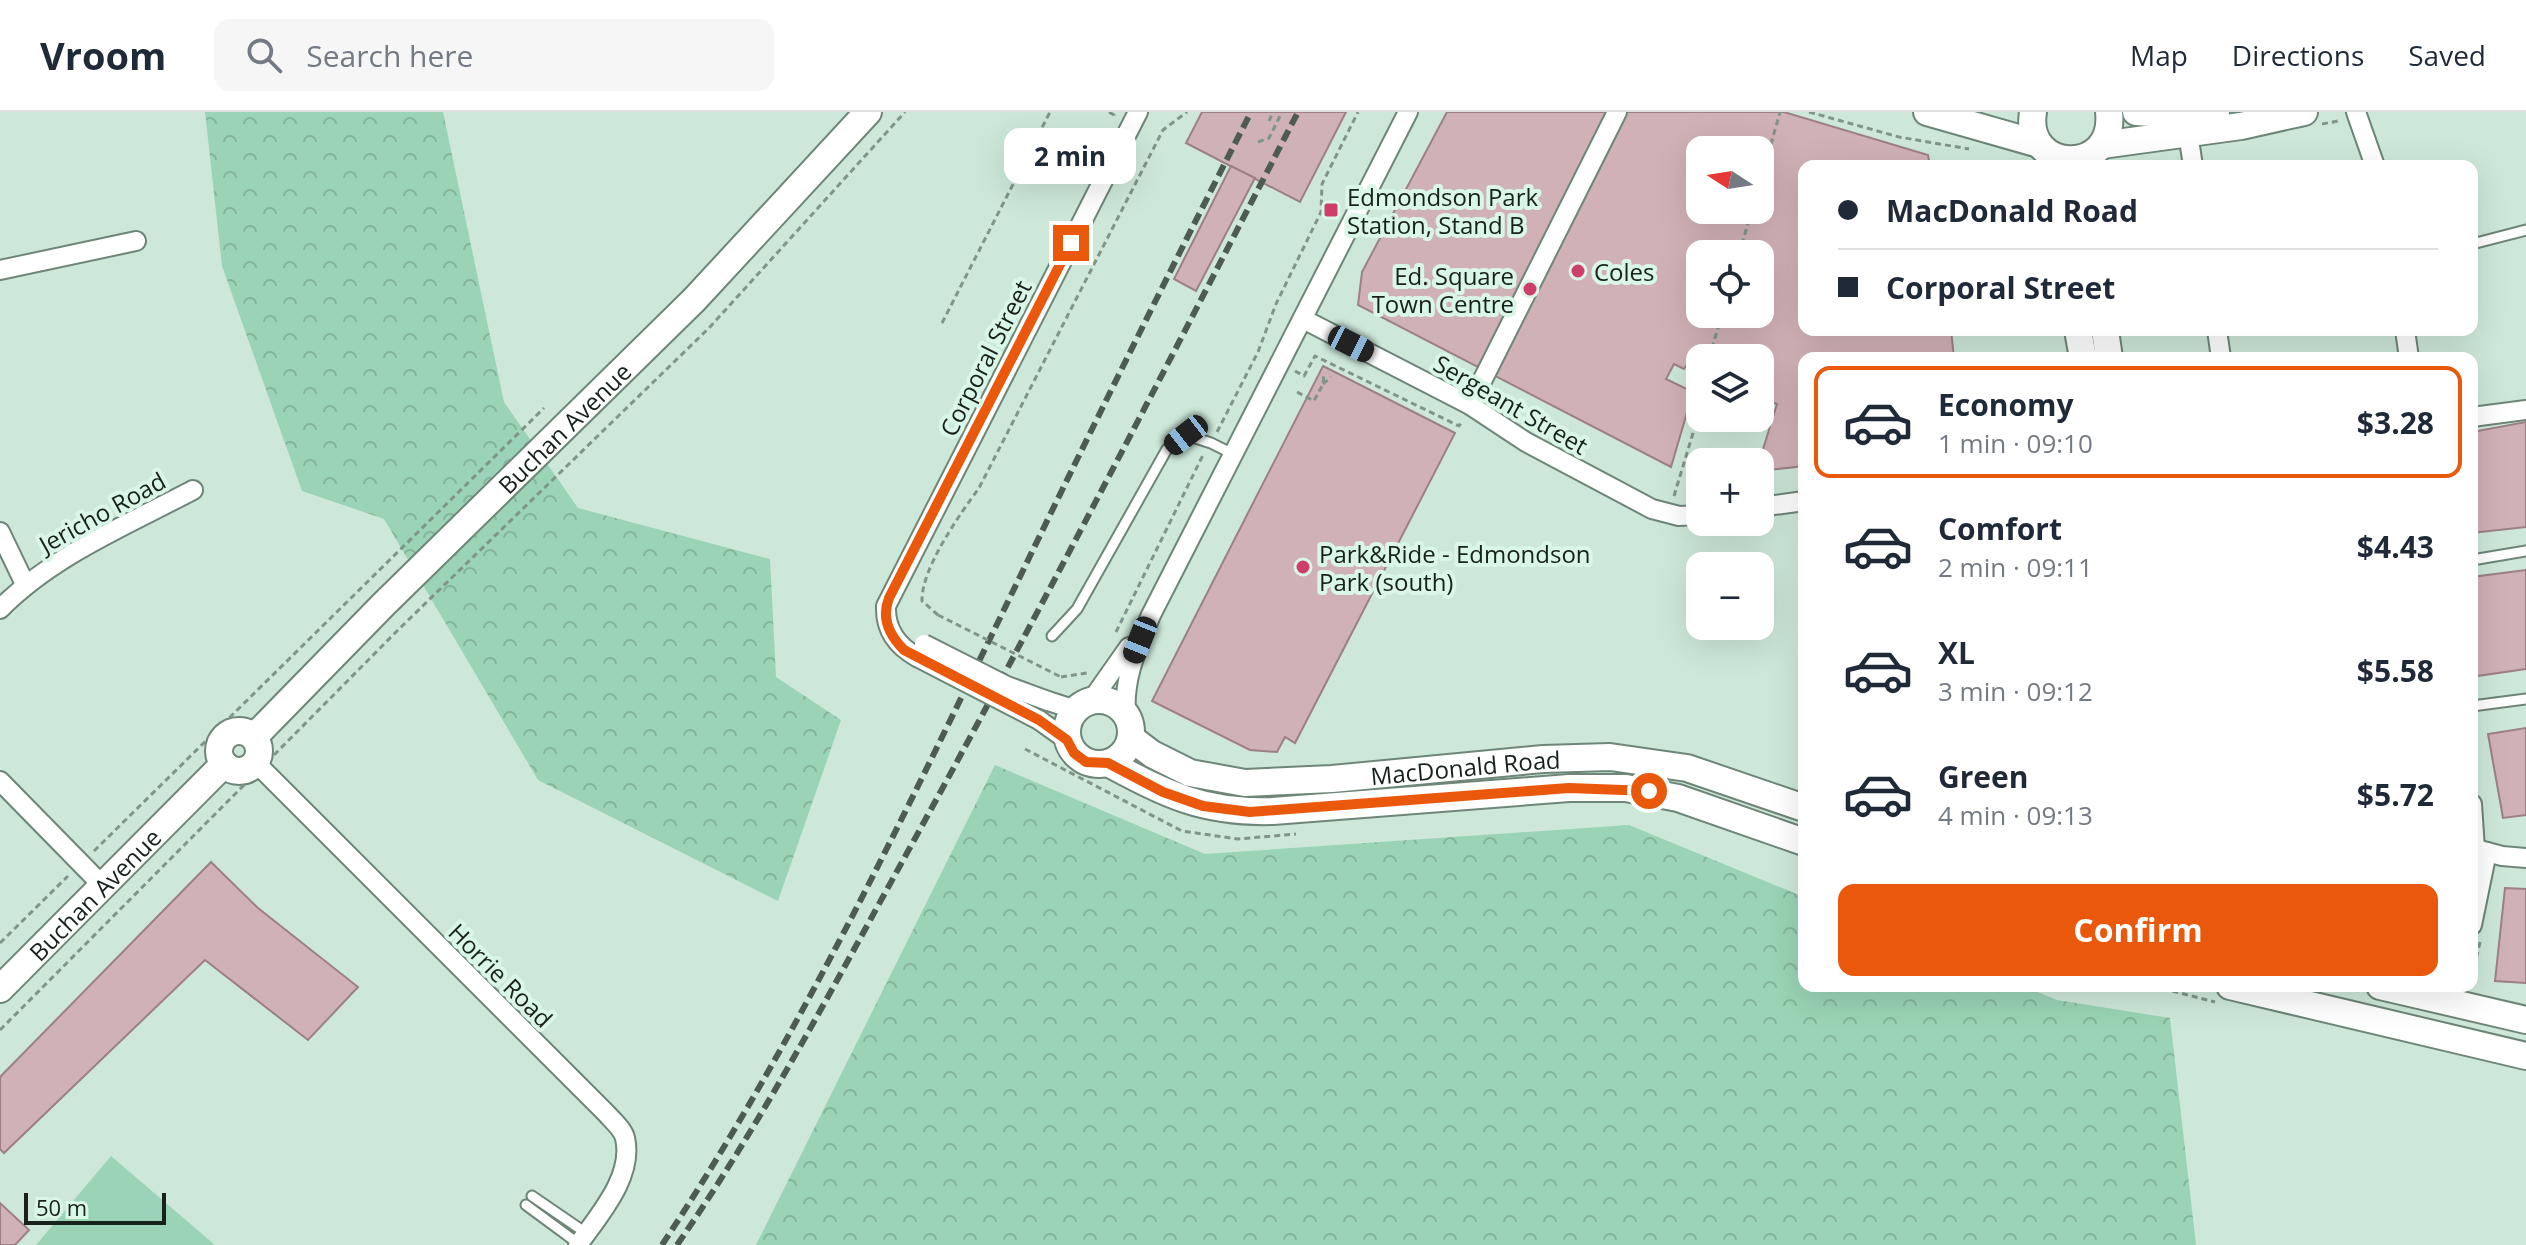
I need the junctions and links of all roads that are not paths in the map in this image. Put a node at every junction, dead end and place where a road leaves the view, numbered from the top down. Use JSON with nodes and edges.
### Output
{"nodes":[{"id":1,"x":868,"y":112,"type":"edge"},
{"id":2,"x":1138,"y":112,"type":"edge"},
{"id":3,"x":1408,"y":112,"type":"edge"},
{"id":4,"x":1617,"y":112,"type":"edge"},
{"id":5,"x":2033,"y":112,"type":"edge"},
{"id":6,"x":2109,"y":112,"type":"edge"},
{"id":7,"x":2136,"y":112,"type":"edge"},
{"id":8,"x":2216,"y":112,"type":"edge"},
{"id":9,"x":2304,"y":112,"type":"edge"},
{"id":10,"x":2356,"y":112,"type":"edge"},
{"id":11,"x":1950,"y":114,"type":"edge"},
{"id":12,"x":2188,"y":133,"type":"junction"},
{"id":13,"x":2046,"y":154,"type":"edge"},
{"id":14,"x":2095,"y":154,"type":"edge"},
{"id":15,"x":2192,"y":160,"type":"edge"},
{"id":16,"x":2373,"y":160,"type":"edge"},
{"id":17,"x":2526,"y":230,"type":"edge"},
{"id":18,"x":136,"y":241,"type":"dead end"},
{"id":19,"x":2478,"y":242,"type":"edge"},
{"id":20,"x":0,"y":270,"type":"edge"},
{"id":21,"x":1303,"y":319,"type":"junction"},
{"id":22,"x":1470,"y":405,"type":"junction"},
{"id":23,"x":2526,"y":410,"type":"edge"},
{"id":24,"x":2478,"y":416,"type":"edge"},
{"id":25,"x":1233,"y":454,"type":"junction"},
{"id":26,"x":193,"y":490,"type":"dead end"},
{"id":27,"x":1798,"y":502,"type":"edge"},
{"id":28,"x":1774,"y":505,"type":"edge"},
{"id":29,"x":1686,"y":515,"type":"edge"},
{"id":30,"x":0,"y":532,"type":"edge"},
{"id":31,"x":2526,"y":551,"type":"edge"},
{"id":32,"x":2478,"y":559,"type":"edge"},
{"id":33,"x":25,"y":584,"type":"junction"},
{"id":34,"x":0,"y":609,"type":"edge"},
{"id":35,"x":1151,"y":615,"type":"junction"},
{"id":36,"x":1052,"y":636,"type":"dead end"},
{"id":37,"x":920,"y":651,"type":"junction"},
{"id":38,"x":2526,"y":699,"type":"edge"},
{"id":39,"x":1083,"y":705,"type":"junction"},
{"id":40,"x":2478,"y":705,"type":"edge"},
{"id":41,"x":1128,"y":727,"type":"junction"},
{"id":42,"x":1067,"y":740,"type":"junction"},
{"id":43,"x":257,"y":756,"type":"junction"},
{"id":44,"x":1108,"y":763,"type":"junction"},
{"id":45,"x":1687,"y":768,"type":"junction"},
{"id":46,"x":0,"y":781,"type":"edge"},
{"id":47,"x":1678,"y":798,"type":"junction"},
{"id":48,"x":1798,"y":806,"type":"edge"},
{"id":49,"x":1798,"y":840,"type":"edge"},
{"id":50,"x":2478,"y":850,"type":"edge"},
{"id":51,"x":2526,"y":858,"type":"edge"},
{"id":52,"x":103,"y":886,"type":"junction"},
{"id":53,"x":0,"y":989,"type":"edge"},
{"id":54,"x":2255,"y":992,"type":"edge"},
{"id":55,"x":2406,"y":992,"type":"edge"},
{"id":56,"x":2526,"y":1020,"type":"edge"},
{"id":57,"x":2526,"y":1056,"type":"edge"},
{"id":58,"x":532,"y":1196,"type":"dead end"},
{"id":59,"x":526,"y":1205,"type":"dead end"},
{"id":60,"x":581,"y":1241,"type":"edge"}],
"edges":[{"from":1,"to":43,"type":"street","name":"Buchan Avenue"},
{"from":2,"to":37,"type":"street","name":"Corporal Street"},
{"from":3,"to":21,"type":"street"},
{"from":4,"to":22,"type":"street"},
{"from":5,"to":13,"type":"street"},
{"from":6,"to":14,"type":"street"},
{"from":7,"to":8,"type":"street"},
{"from":9,"to":12,"type":"street"},
{"from":10,"to":16,"type":"street"},
{"from":11,"to":13,"type":"street"},
{"from":12,"to":14,"type":"street"},
{"from":12,"to":15,"type":"street"},
{"from":13,"to":14,"type":"street"},
{"from":17,"to":19,"type":"lane"},
{"from":18,"to":20,"type":"street"},
{"from":21,"to":22,"type":"street","name":"Sergeant Street"},
{"from":21,"to":25,"type":"street"},
{"from":22,"to":29,"type":"street","name":"Sergeant Street"},
{"from":23,"to":24,"type":"street"},
{"from":25,"to":35,"type":"street"},
{"from":25,"to":36,"type":"lane"},
{"from":26,"to":33,"type":"street","name":"Jericho Road"},
{"from":27,"to":28,"type":"street"},
{"from":30,"to":33,"type":"street"},
{"from":31,"to":32,"type":"lane"},
{"from":33,"to":34,"type":"street","name":"Jericho Road"},
{"from":35,"to":39,"type":"street"},
{"from":35,"to":41,"type":"street"},
{"from":37,"to":39,"type":"street","bridge":true},
{"from":37,"to":42,"type":"street","bridge":true},
{"from":38,"to":40,"type":"lane"},
{"from":39,"to":41,"type":"street"},
{"from":39,"to":42,"type":"street"},
{"from":41,"to":44,"type":"street"},
{"from":41,"to":45,"type":"street","name":"MacDonald Road"},
{"from":42,"to":44,"type":"street"},
{"from":43,"to":52,"type":"street","name":"Buchan Avenue"},
{"from":43,"to":60,"type":"street","name":"Horrie Road"},
{"from":44,"to":47,"type":"street","name":"MacDonald Road"},
{"from":45,"to":47,"type":"street"},
{"from":45,"to":48,"type":"street","name":"MacDonald Road"},
{"from":46,"to":52,"type":"street"},
{"from":47,"to":49,"type":"street","name":"MacDonald Road"},
{"from":50,"to":51,"type":"street"},
{"from":52,"to":53,"type":"street","name":"Buchan Avenue"},
{"from":54,"to":57,"type":"street"},
{"from":55,"to":56,"type":"street"},
{"from":58,"to":60,"type":"lane"},
{"from":59,"to":60,"type":"lane"}]}
